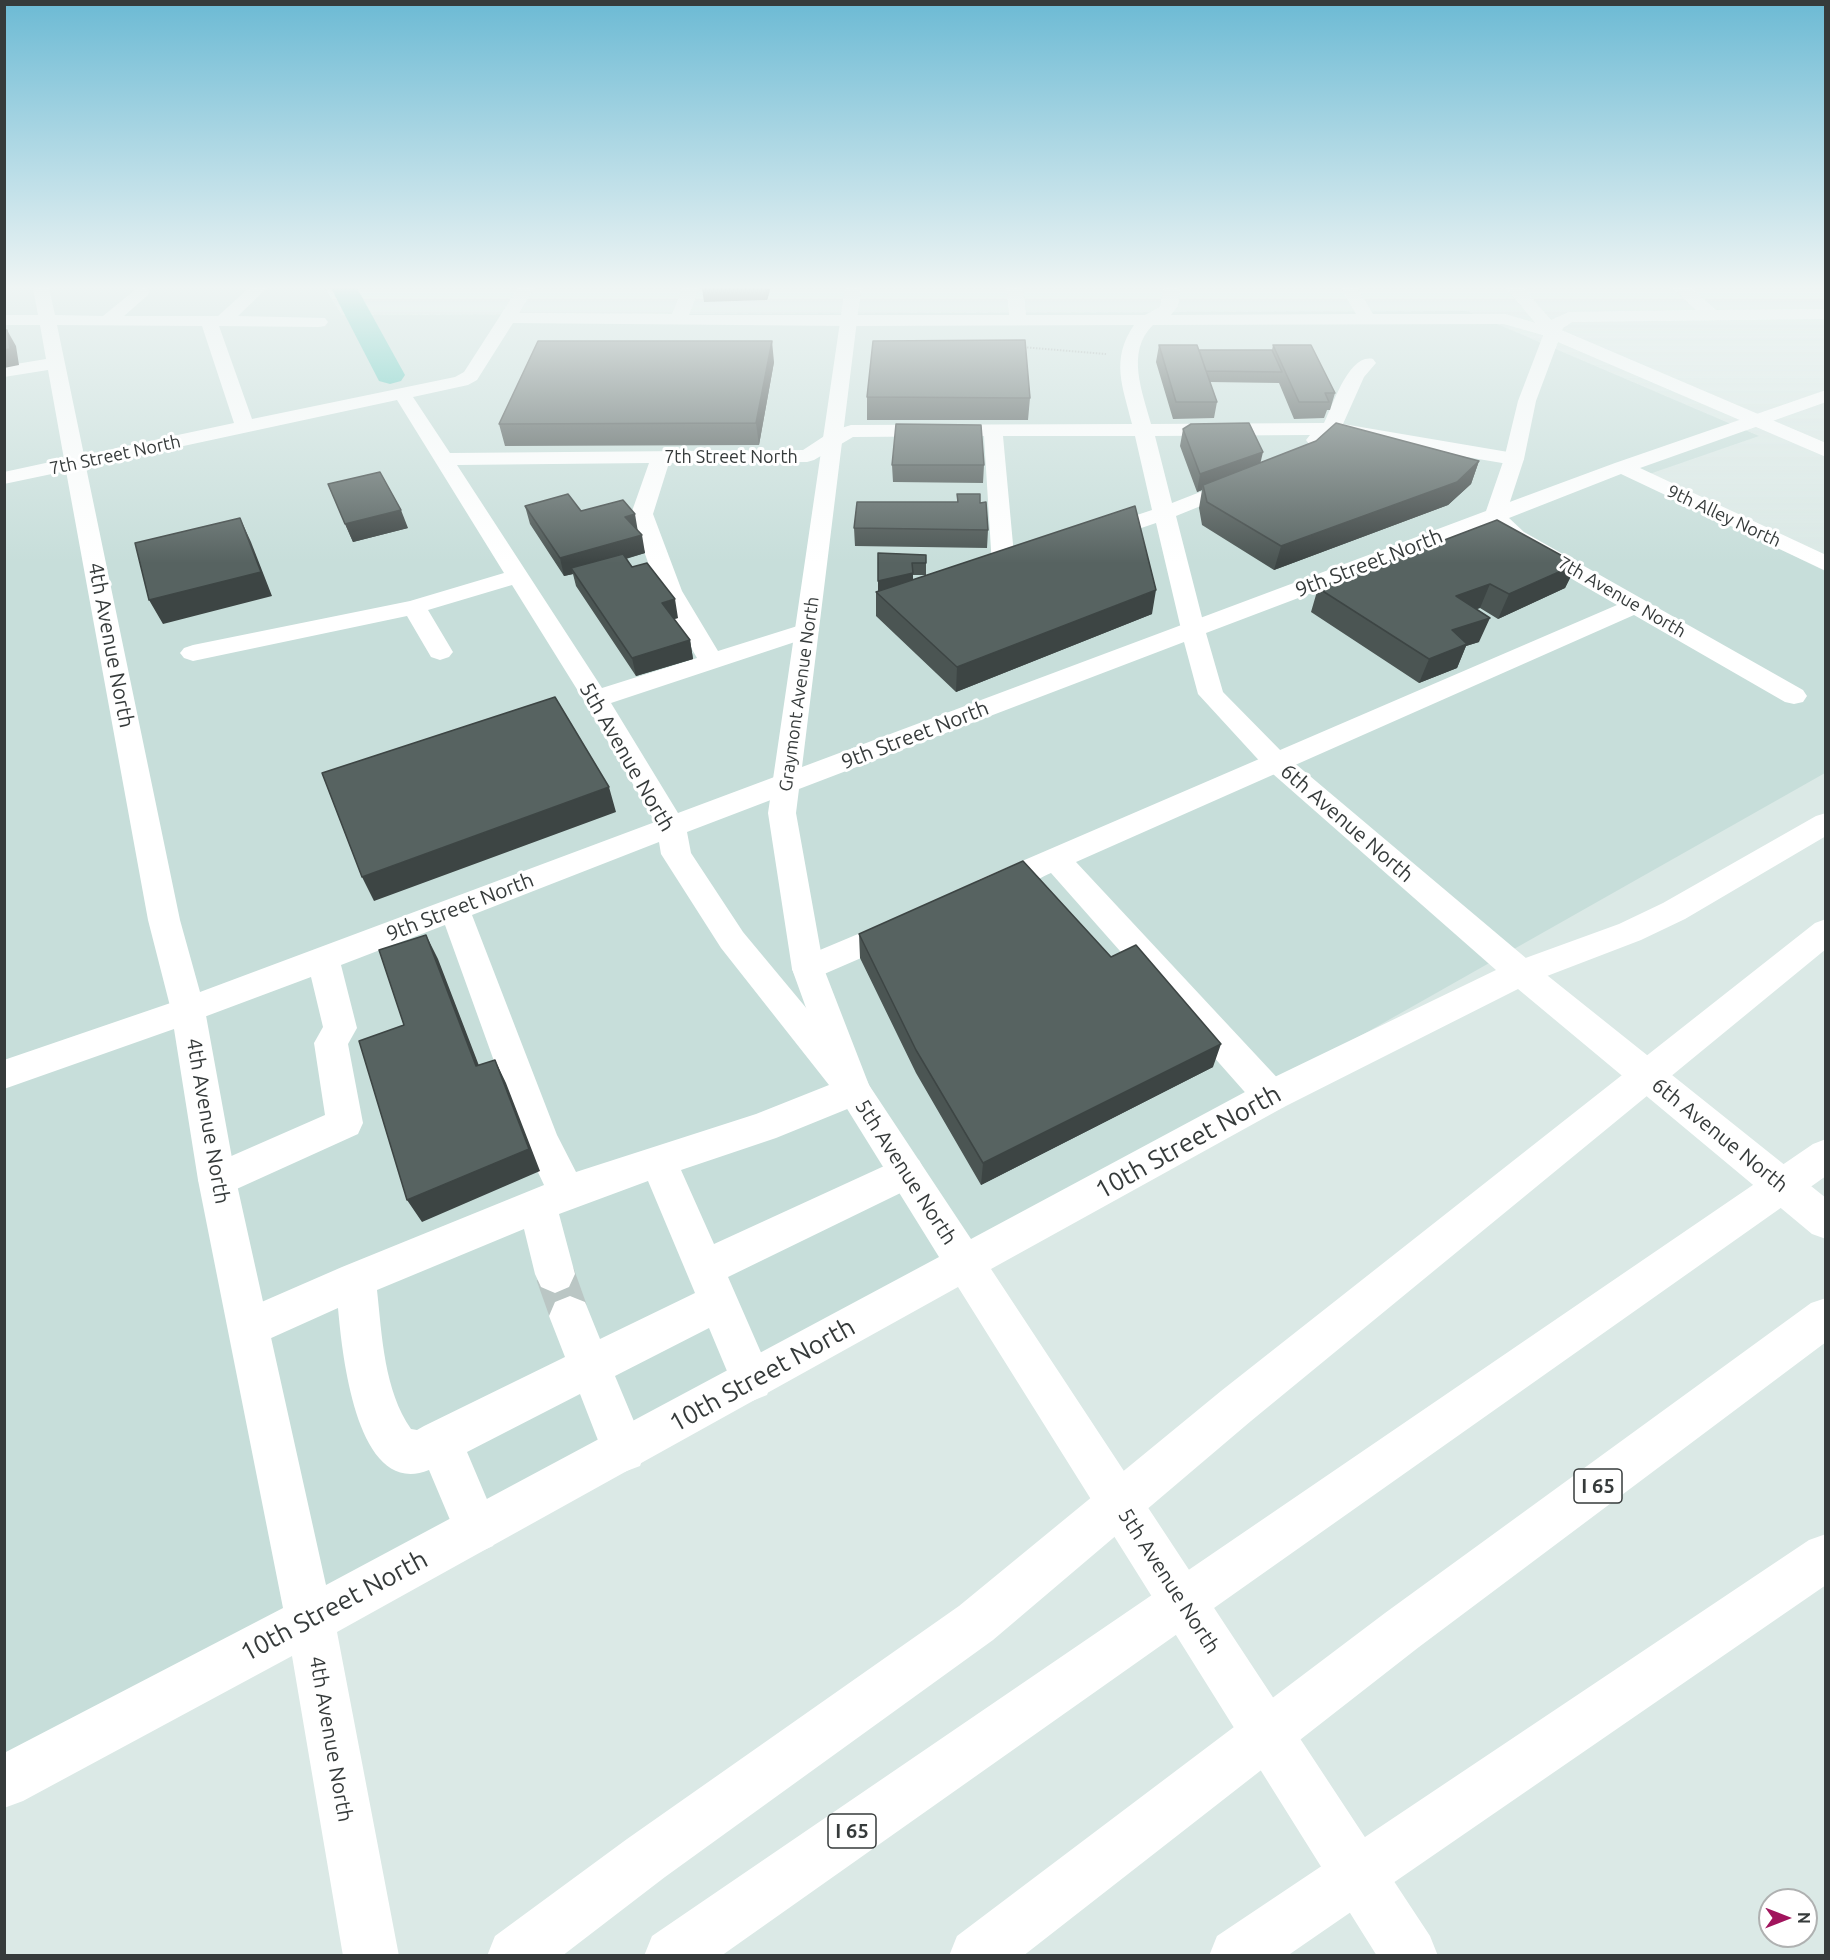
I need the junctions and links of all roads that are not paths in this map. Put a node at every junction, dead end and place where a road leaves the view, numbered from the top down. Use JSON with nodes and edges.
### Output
{"nodes":[{"id":1,"x":59,"y":379,"type":"edge"},
{"id":2,"x":231,"y":379,"type":"edge"},
{"id":3,"x":462,"y":379,"type":"edge"},
{"id":4,"x":841,"y":379,"type":"edge"},
{"id":5,"x":1131,"y":379,"type":"edge"},
{"id":6,"x":1354,"y":379,"type":"edge"},
{"id":7,"x":1535,"y":379,"type":"edge"},
{"id":8,"x":1660,"y":379,"type":"edge"},
{"id":9,"x":402,"y":394,"type":"junction"},
{"id":10,"x":1826,"y":396,"type":"edge"},
{"id":11,"x":1756,"y":421,"type":"junction"},
{"id":12,"x":245,"y":427,"type":"junction"},
{"id":13,"x":1331,"y":429,"type":"junction"},
{"id":14,"x":993,"y":430,"type":"junction"},
{"id":15,"x":1144,"y":430,"type":"junction"},
{"id":16,"x":833,"y":439,"type":"junction"},
{"id":17,"x":1302,"y":449,"type":"edge"},
{"id":18,"x":1826,"y":451,"type":"edge"},
{"id":19,"x":661,"y":457,"type":"junction"},
{"id":20,"x":443,"y":459,"type":"junction"},
{"id":21,"x":1514,"y":459,"type":"junction"},
{"id":22,"x":76,"y":463,"type":"junction"},
{"id":23,"x":1622,"y":467,"type":"junction"},
{"id":24,"x":1263,"y":474,"type":"edge"},
{"id":25,"x":4,"y":478,"type":"edge"},
{"id":26,"x":1165,"y":513,"type":"junction"},
{"id":27,"x":1496,"y":515,"type":"junction"},
{"id":28,"x":1079,"y":542,"type":"edge"},
{"id":29,"x":1047,"y":552,"type":"edge"},
{"id":30,"x":1826,"y":564,"type":"edge"},
{"id":31,"x":518,"y":576,"type":"junction"},
{"id":32,"x":1636,"y":605,"type":"junction"},
{"id":33,"x":414,"y":607,"type":"junction"},
{"id":34,"x":1193,"y":629,"type":"junction"},
{"id":35,"x":807,"y":630,"type":"junction"},
{"id":36,"x":440,"y":652,"type":"dead end"},
{"id":37,"x":193,"y":653,"type":"dead end"},
{"id":38,"x":712,"y":661,"type":"junction"},
{"id":39,"x":1794,"y":696,"type":"dead end"},
{"id":40,"x":596,"y":699,"type":"junction"},
{"id":41,"x":1275,"y":761,"type":"junction"},
{"id":42,"x":787,"y":783,"type":"junction"},
{"id":43,"x":1826,"y":823,"type":"edge"},
{"id":44,"x":672,"y":827,"type":"junction"},
{"id":45,"x":1056,"y":859,"type":"junction"},
{"id":46,"x":961,"y":901,"type":"edge"},
{"id":47,"x":454,"y":910,"type":"junction"},
{"id":48,"x":930,"y":915,"type":"edge"},
{"id":49,"x":1826,"y":931,"type":"edge"},
{"id":50,"x":323,"y":959,"type":"junction"},
{"id":51,"x":808,"y":969,"type":"junction"},
{"id":52,"x":1521,"y":973,"type":"junction"},
{"id":53,"x":188,"y":1010,"type":"junction"},
{"id":54,"x":4,"y":1075,"type":"edge"},
{"id":55,"x":854,"y":1091,"type":"junction"},
{"id":56,"x":1271,"y":1096,"type":"junction"},
{"id":57,"x":1826,"y":1155,"type":"edge"},
{"id":58,"x":659,"y":1162,"type":"junction"},
{"id":59,"x":906,"y":1172,"type":"junction"},
{"id":60,"x":217,"y":1180,"type":"junction"},
{"id":61,"x":552,"y":1200,"type":"junction"},
{"id":62,"x":1826,"y":1222,"type":"edge"},
{"id":63,"x":965,"y":1264,"type":"junction"},
{"id":64,"x":555,"y":1274,"type":"tunnel mouth"},
{"id":65,"x":356,"y":1280,"type":"junction"},
{"id":66,"x":713,"y":1285,"type":"junction"},
{"id":67,"x":570,"y":1316,"type":"tunnel mouth"},
{"id":68,"x":249,"y":1328,"type":"junction"},
{"id":69,"x":1810,"y":1329,"type":"edge"},
{"id":70,"x":590,"y":1365,"type":"junction"},
{"id":71,"x":752,"y":1380,"type":"junction"},
{"id":72,"x":440,"y":1442,"type":"junction"},
{"id":73,"x":624,"y":1450,"type":"junction"},
{"id":74,"x":477,"y":1530,"type":"junction"},
{"id":75,"x":1826,"y":1557,"type":"edge"},
{"id":76,"x":310,"y":1620,"type":"junction"},
{"id":77,"x":4,"y":1782,"type":"edge"},
{"id":78,"x":371,"y":1956,"type":"edge"},
{"id":79,"x":515,"y":1956,"type":"edge"},
{"id":80,"x":672,"y":1956,"type":"edge"},
{"id":81,"x":976,"y":1956,"type":"edge"},
{"id":82,"x":1236,"y":1956,"type":"edge"},
{"id":83,"x":1410,"y":1956,"type":"edge"}],
"edges":[{"from":1,"to":22,"type":"main road","name":"4th Avenue North"},
{"from":2,"to":12,"type":"main road"},
{"from":3,"to":9,"type":"main road","name":"7th Street North"},
{"from":4,"to":16,"type":"main road","name":"Graymont Avenue North"},
{"from":5,"to":15,"type":"main road","name":"6th Avenue North"},
{"from":6,"to":13,"type":"main road"},
{"from":7,"to":21,"type":"main road"},
{"from":8,"to":11,"type":"main road"},
{"from":9,"to":12,"type":"main road","name":"7th Street North"},
{"from":9,"to":20,"type":"main road","name":"5th Avenue North"},
{"from":10,"to":11,"type":"main road","name":"9th Street North"},
{"from":11,"to":18,"type":"main road"},
{"from":11,"to":23,"type":"main road","name":"9th Street North"},
{"from":12,"to":22,"type":"main road","name":"7th Street North"},
{"from":13,"to":15,"type":"main road","name":"7th Street North"},
{"from":13,"to":17,"type":"main road"},
{"from":13,"to":21,"type":"main road","name":"7th Street North"},
{"from":14,"to":15,"type":"main road","name":"7th Street North"},
{"from":14,"to":16,"type":"main road","name":"7th Street North"},
{"from":14,"to":29,"type":"main road"},
{"from":15,"to":26,"type":"main road","name":"6th Avenue North"},
{"from":16,"to":19,"type":"main road","name":"7th Street North"},
{"from":16,"to":35,"type":"main road","name":"Graymont Avenue North"},
{"from":19,"to":20,"type":"main road","name":"7th Street North"},
{"from":19,"to":38,"type":"main road"},
{"from":20,"to":31,"type":"main road","name":"5th Avenue North"},
{"from":21,"to":27,"type":"main road"},
{"from":22,"to":25,"type":"main road","name":"7th Street North"},
{"from":22,"to":53,"type":"main road","name":"4th Avenue North"},
{"from":23,"to":27,"type":"main road","name":"9th Street North"},
{"from":23,"to":30,"type":"main road","name":"9th Alley North"},
{"from":24,"to":26,"type":"main road"},
{"from":26,"to":28,"type":"main road"},
{"from":26,"to":34,"type":"main road","name":"6th Avenue North"},
{"from":27,"to":32,"type":"main road","name":"7th Avenue North"},
{"from":27,"to":34,"type":"main road","name":"9th Street North"},
{"from":31,"to":33,"type":"main road"},
{"from":31,"to":40,"type":"main road","name":"5th Avenue North"},
{"from":32,"to":39,"type":"main road","name":"7th Avenue North"},
{"from":32,"to":41,"type":"main road"},
{"from":33,"to":36,"type":"main road"},
{"from":33,"to":37,"type":"main road"},
{"from":34,"to":41,"type":"main road","name":"6th Avenue North"},
{"from":34,"to":42,"type":"main road","name":"9th Street North"},
{"from":35,"to":38,"type":"main road"},
{"from":35,"to":42,"type":"main road","name":"Graymont Avenue North"},
{"from":38,"to":40,"type":"main road"},
{"from":40,"to":44,"type":"main road","name":"5th Avenue North"},
{"from":41,"to":45,"type":"main road"},
{"from":41,"to":52,"type":"main road","name":"6th Avenue North"},
{"from":42,"to":44,"type":"main road","name":"9th Street North"},
{"from":42,"to":51,"type":"main road","name":"Graymont Avenue North"},
{"from":43,"to":52,"type":"main road","name":"10th Street North"},
{"from":44,"to":47,"type":"main road","name":"9th Street North"},
{"from":44,"to":55,"type":"main road","name":"5th Avenue North"},
{"from":45,"to":46,"type":"main road"},
{"from":45,"to":56,"type":"main road"},
{"from":47,"to":50,"type":"main road","name":"9th Street North"},
{"from":47,"to":61,"type":"main road"},
{"from":48,"to":51,"type":"main road"},
{"from":49,"to":79,"type":"main road"},
{"from":50,"to":53,"type":"main road","name":"9th Street North"},
{"from":50,"to":60,"type":"main road"},
{"from":51,"to":55,"type":"main road","name":"Graymont Avenue North"},
{"from":52,"to":56,"type":"main road","name":"10th Street North"},
{"from":52,"to":62,"type":"main road","name":"6th Avenue North"},
{"from":53,"to":54,"type":"main road","name":"9th Street North"},
{"from":53,"to":60,"type":"main road","name":"4th Avenue North"},
{"from":55,"to":58,"type":"main road"},
{"from":55,"to":59,"type":"main road","name":"5th Avenue North"},
{"from":56,"to":63,"type":"main road","name":"10th Street North"},
{"from":57,"to":80,"type":"main road","number":"I 65"},
{"from":58,"to":61,"type":"main road"},
{"from":58,"to":66,"type":"main road"},
{"from":59,"to":63,"type":"main road","name":"5th Avenue North"},
{"from":59,"to":66,"type":"main road"},
{"from":60,"to":68,"type":"main road","name":"4th Avenue North"},
{"from":61,"to":64,"type":"main road"},
{"from":61,"to":65,"type":"main road"},
{"from":63,"to":71,"type":"main road","name":"10th Street North"},
{"from":63,"to":83,"type":"main road","name":"5th Avenue North"},
{"from":65,"to":68,"type":"main road"},
{"from":65,"to":72,"type":"main road"},
{"from":66,"to":70,"type":"main road"},
{"from":66,"to":71,"type":"main road"},
{"from":67,"to":70,"type":"main road"},
{"from":68,"to":76,"type":"main road","name":"4th Avenue North"},
{"from":69,"to":81,"type":"main road","number":"I 65"},
{"from":70,"to":72,"type":"main road"},
{"from":70,"to":73,"type":"main road"},
{"from":71,"to":73,"type":"main road","name":"10th Street North"},
{"from":72,"to":74,"type":"main road"},
{"from":73,"to":74,"type":"main road","name":"10th Street North"},
{"from":74,"to":76,"type":"main road","name":"10th Street North"},
{"from":75,"to":82,"type":"main road"},
{"from":76,"to":77,"type":"main road","name":"10th Street North"},
{"from":76,"to":78,"type":"main road","name":"4th Avenue North"}]}
